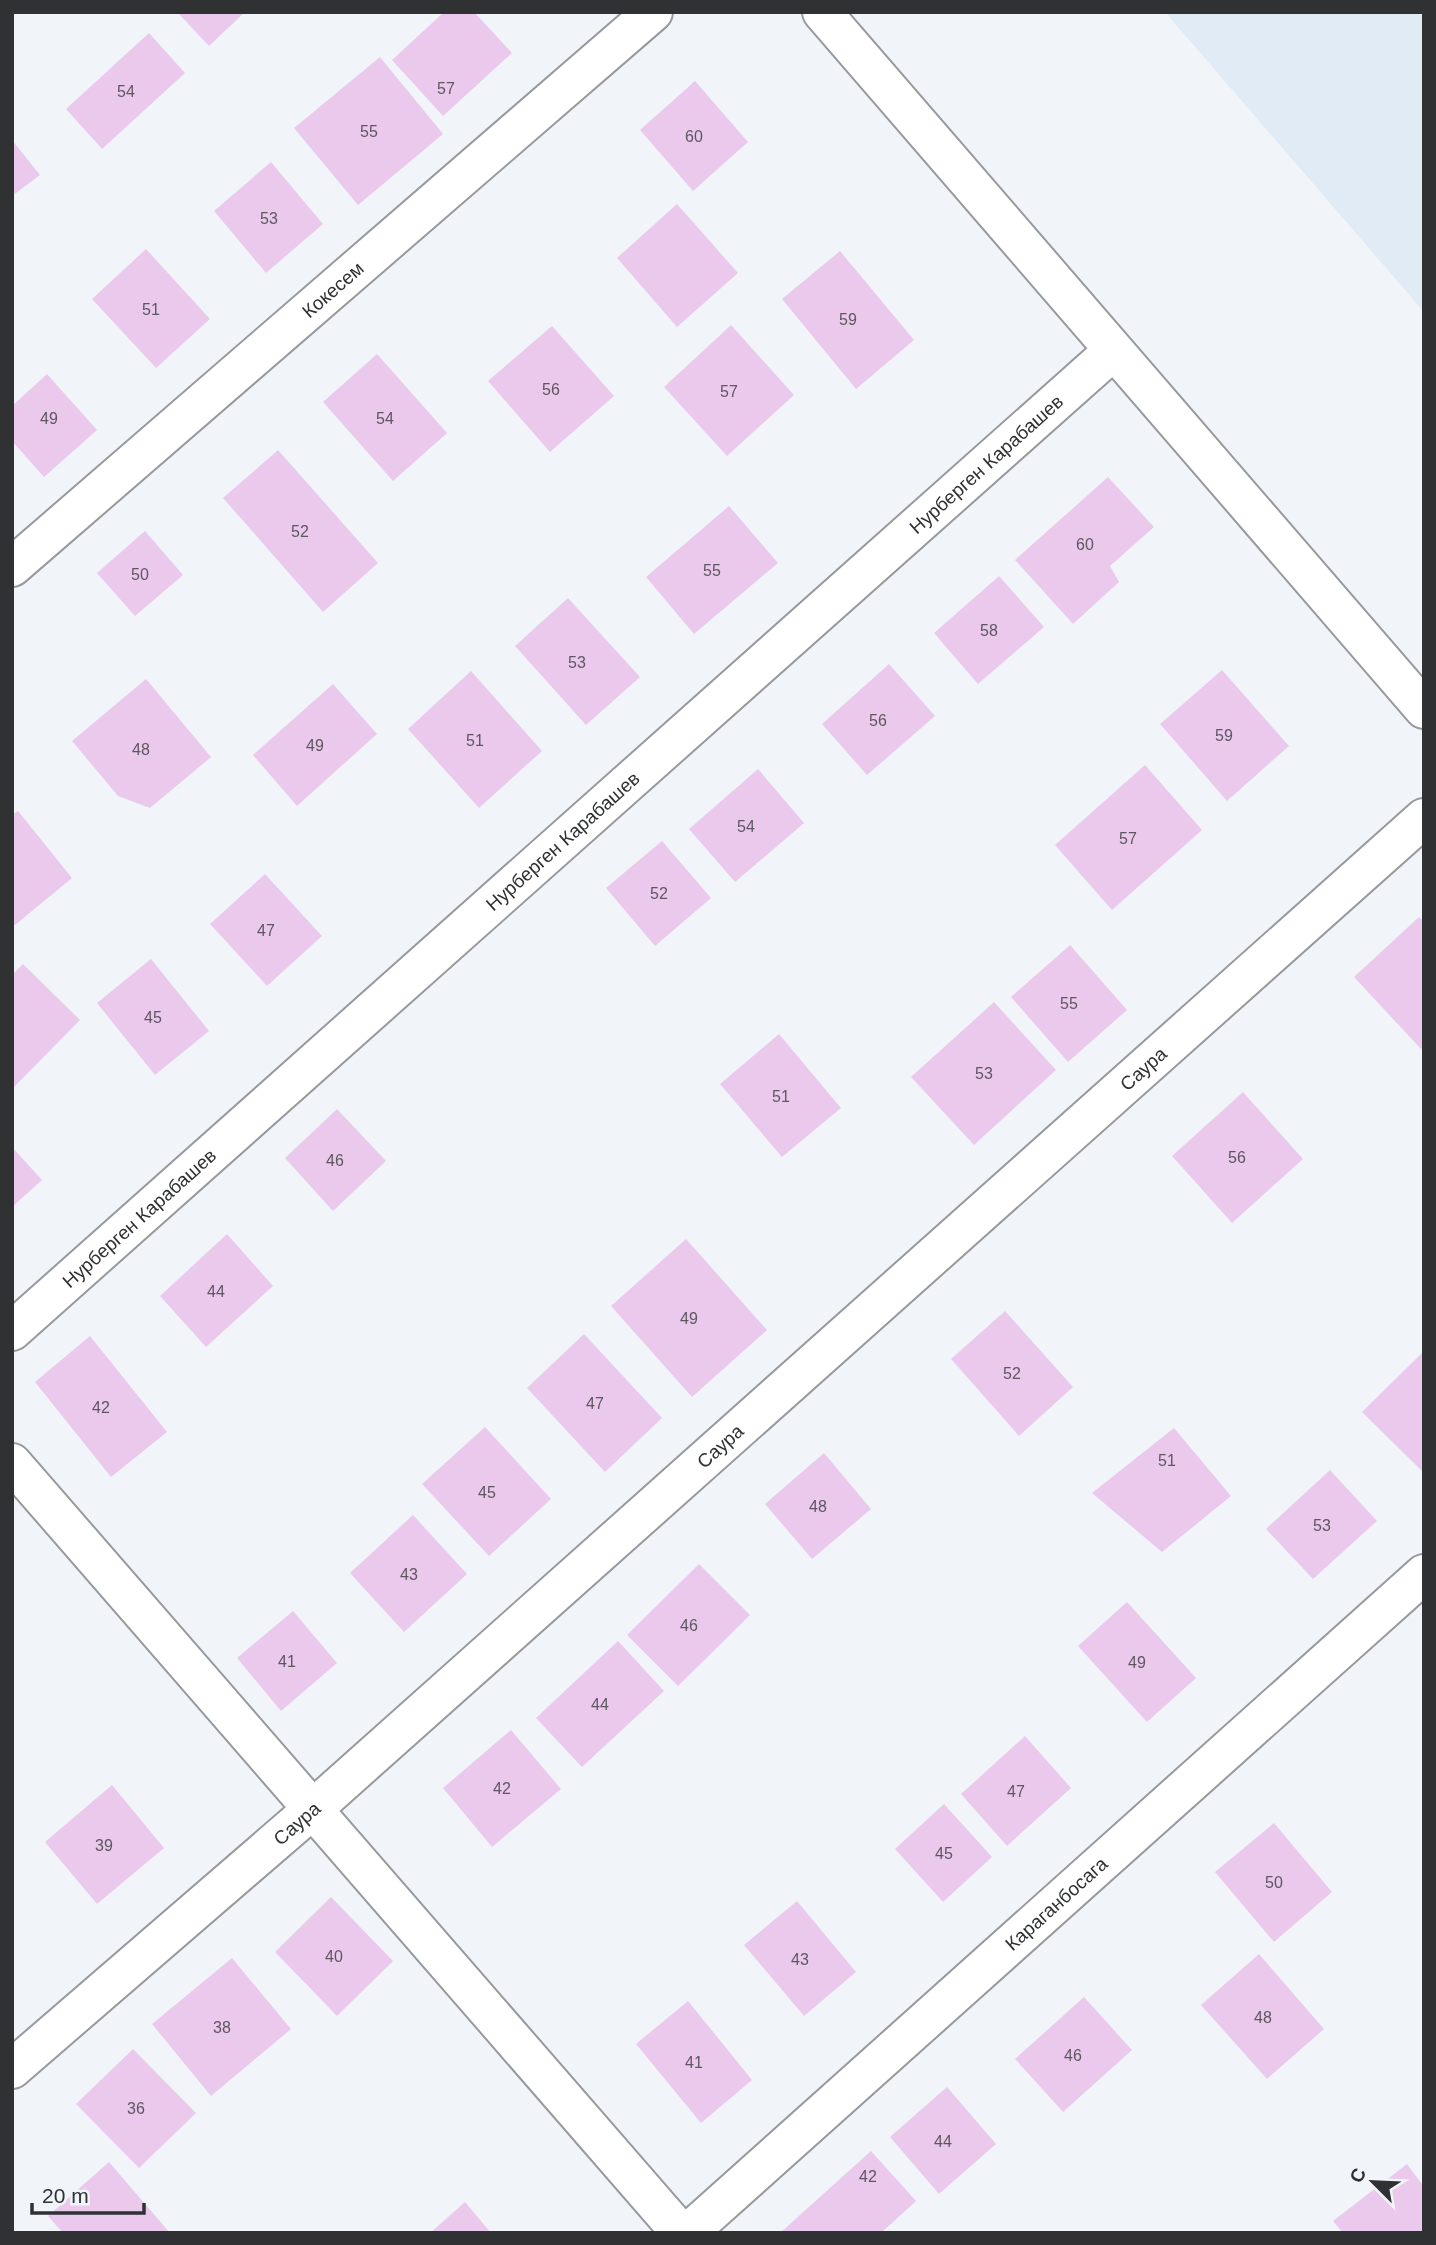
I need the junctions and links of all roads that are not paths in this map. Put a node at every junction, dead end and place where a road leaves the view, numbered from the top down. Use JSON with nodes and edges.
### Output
{"nodes":[{"id":1,"x":653,"y":12,"type":"edge"},
{"id":2,"x":822,"y":12,"type":"edge"},
{"id":3,"x":1113,"y":351,"type":"junction"},
{"id":4,"x":12,"y":567,"type":"edge"},
{"id":5,"x":1424,"y":709,"type":"edge"},
{"id":6,"x":1424,"y":818,"type":"edge"},
{"id":7,"x":12,"y":1331,"type":"edge"},
{"id":8,"x":12,"y":1463,"type":"edge"},
{"id":9,"x":1424,"y":1574,"type":"edge"},
{"id":10,"x":313,"y":1809,"type":"junction"},
{"id":11,"x":12,"y":2069,"type":"edge"},
{"id":12,"x":681,"y":2233,"type":"edge"},
{"id":13,"x":688,"y":2233,"type":"edge"}],
"edges":[{"from":1,"to":4,"type":"street","name":"Кокесем"},
{"from":2,"to":3,"type":"street"},
{"from":3,"to":5,"type":"street"},
{"from":3,"to":7,"type":"street","name":"Нурберген Карабашев"},
{"from":6,"to":10,"type":"street","name":"Саура"},
{"from":8,"to":10,"type":"street"},
{"from":9,"to":13,"type":"street","name":"Караганбосага"},
{"from":10,"to":11,"type":"street","name":"Саура"},
{"from":10,"to":12,"type":"street"}]}
